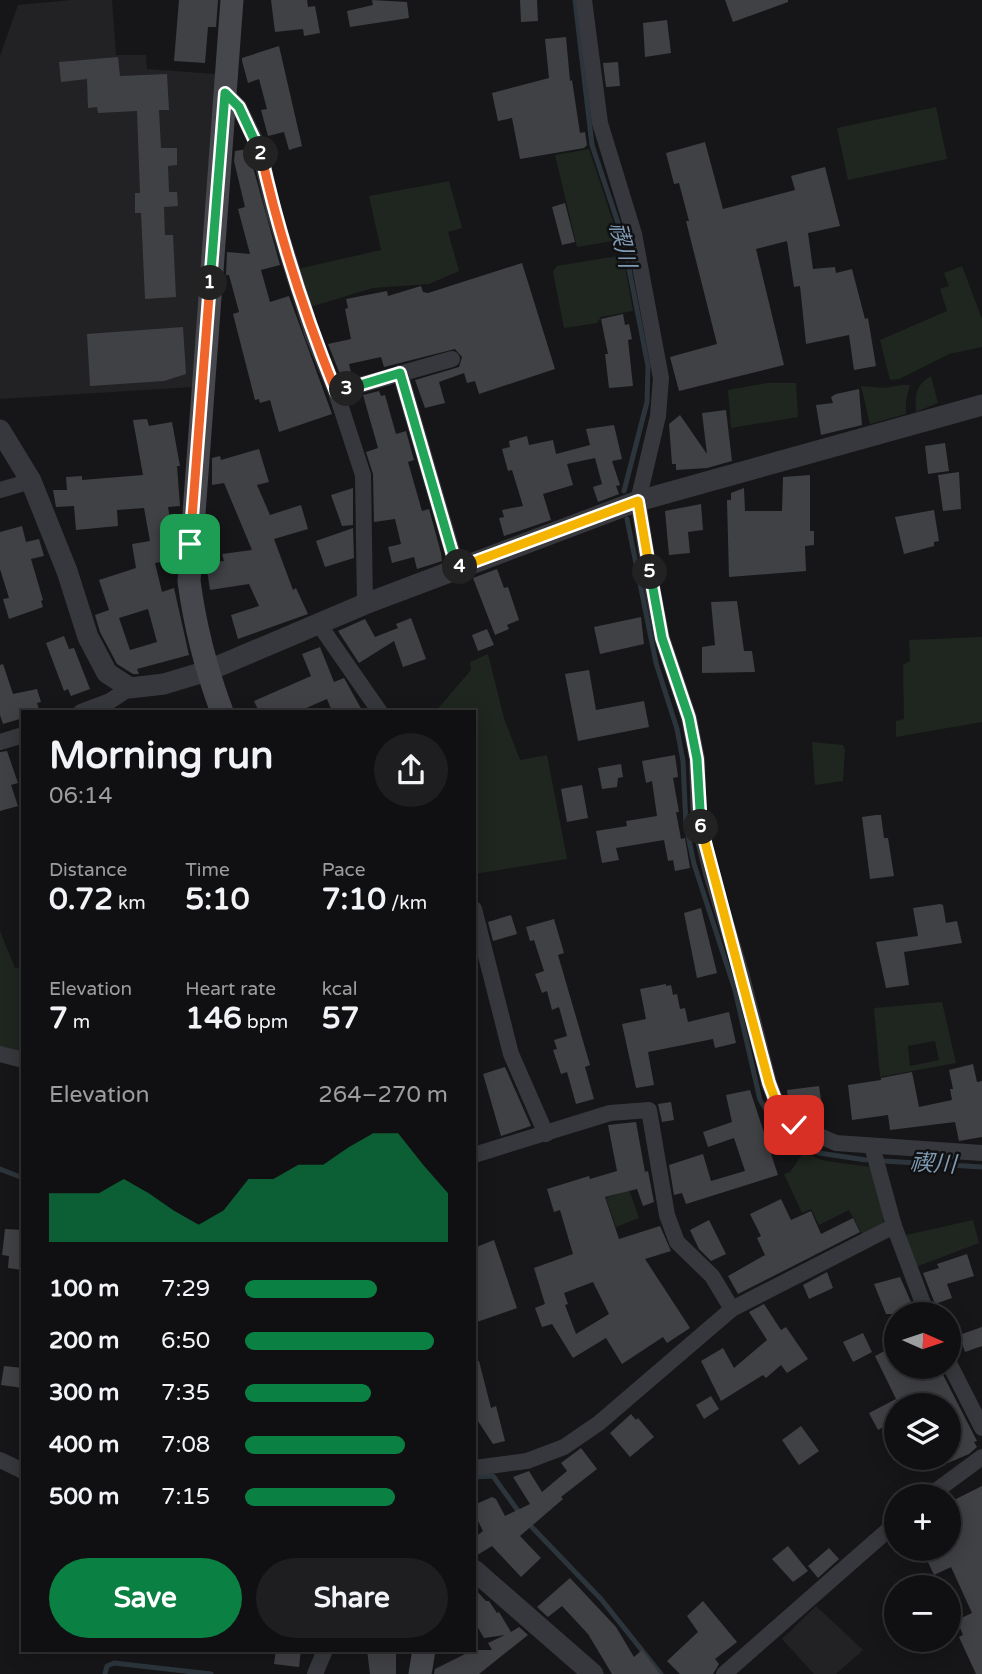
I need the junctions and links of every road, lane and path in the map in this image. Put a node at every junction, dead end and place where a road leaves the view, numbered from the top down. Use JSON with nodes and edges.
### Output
{"nodes":[{"id":1,"x":232,"y":0,"type":"edge"},
{"id":2,"x":584,"y":0,"type":"edge"},
{"id":3,"x":225,"y":93,"type":"junction"},
{"id":4,"x":452,"y":359,"type":"dead end"},
{"id":5,"x":400,"y":373,"type":"junction"},
{"id":6,"x":336,"y":392,"type":"junction"},
{"id":7,"x":982,"y":405,"type":"edge"},
{"id":8,"x":0,"y":430,"type":"edge"},
{"id":9,"x":31,"y":481,"type":"junction"},
{"id":10,"x":0,"y":490,"type":"edge"},
{"id":11,"x":638,"y":501,"type":"junction"},
{"id":12,"x":457,"y":569,"type":"junction"},
{"id":13,"x":365,"y":604,"type":"junction"},
{"id":14,"x":318,"y":623,"type":"junction"},
{"id":15,"x":207,"y":671,"type":"junction"},
{"id":16,"x":131,"y":688,"type":"junction"},
{"id":17,"x":86,"y":710,"type":"edge"},
{"id":18,"x":221,"y":710,"type":"edge"},
{"id":19,"x":379,"y":710,"type":"edge"},
{"id":20,"x":21,"y":736,"type":"edge"},
{"id":21,"x":0,"y":742,"type":"edge"},
{"id":22,"x":476,"y":917,"type":"edge"},
{"id":23,"x":0,"y":1055,"type":"edge"},
{"id":24,"x":21,"y":1060,"type":"edge"},
{"id":25,"x":546,"y":1134,"type":"junction"},
{"id":26,"x":872,"y":1146,"type":"junction"},
{"id":27,"x":982,"y":1153,"type":"edge"},
{"id":28,"x":476,"y":1154,"type":"edge"},
{"id":29,"x":894,"y":1226,"type":"junction"},
{"id":30,"x":922,"y":1302,"type":"edge"},
{"id":31,"x":732,"y":1309,"type":"junction"},
{"id":32,"x":957,"y":1379,"type":"edge"},
{"id":33,"x":982,"y":1428,"type":"edge"},
{"id":34,"x":982,"y":1457,"type":"edge"},
{"id":35,"x":0,"y":1460,"type":"edge"},
{"id":36,"x":476,"y":1468,"type":"edge"},
{"id":37,"x":21,"y":1470,"type":"edge"},
{"id":38,"x":945,"y":1484,"type":"edge"},
{"id":39,"x":884,"y":1534,"type":"edge"},
{"id":40,"x":476,"y":1572,"type":"edge"},
{"id":41,"x":324,"y":1652,"type":"edge"},
{"id":42,"x":424,"y":1652,"type":"edge"},
{"id":43,"x":315,"y":1674,"type":"edge"},
{"id":44,"x":420,"y":1674,"type":"edge"},
{"id":45,"x":593,"y":1674,"type":"edge"},
{"id":46,"x":724,"y":1674,"type":"edge"}],
"edges":[{"from":1,"to":3,"type":"main road"},
{"from":2,"to":11,"type":"street"},
{"from":3,"to":6,"type":"street"},
{"from":3,"to":15,"type":"main road"},
{"from":4,"to":5,"type":"street"},
{"from":5,"to":6,"type":"street"},
{"from":5,"to":12,"type":"street"},
{"from":6,"to":13,"type":"street"},
{"from":7,"to":11,"type":"street"},
{"from":8,"to":9,"type":"street"},
{"from":9,"to":10,"type":"street"},
{"from":9,"to":16,"type":"street"},
{"from":11,"to":12,"type":"street"},
{"from":11,"to":26,"type":"street"},
{"from":12,"to":13,"type":"street"},
{"from":13,"to":14,"type":"street"},
{"from":14,"to":15,"type":"street"},
{"from":14,"to":19,"type":"street"},
{"from":15,"to":16,"type":"street"},
{"from":15,"to":18,"type":"main road"},
{"from":16,"to":17,"type":"street"},
{"from":20,"to":21,"type":"street"},
{"from":22,"to":25,"type":"street"},
{"from":23,"to":24,"type":"street"},
{"from":25,"to":28,"type":"street"},
{"from":25,"to":31,"type":"street"},
{"from":26,"to":27,"type":"street"},
{"from":26,"to":29,"type":"street"},
{"from":29,"to":30,"type":"street"},
{"from":29,"to":31,"type":"street"},
{"from":31,"to":36,"type":"street"},
{"from":32,"to":33,"type":"street"},
{"from":34,"to":38,"type":"street"},
{"from":35,"to":37,"type":"street"},
{"from":39,"to":46,"type":"street"},
{"from":40,"to":45,"type":"street"},
{"from":41,"to":43,"type":"street"},
{"from":42,"to":44,"type":"main road"}]}
